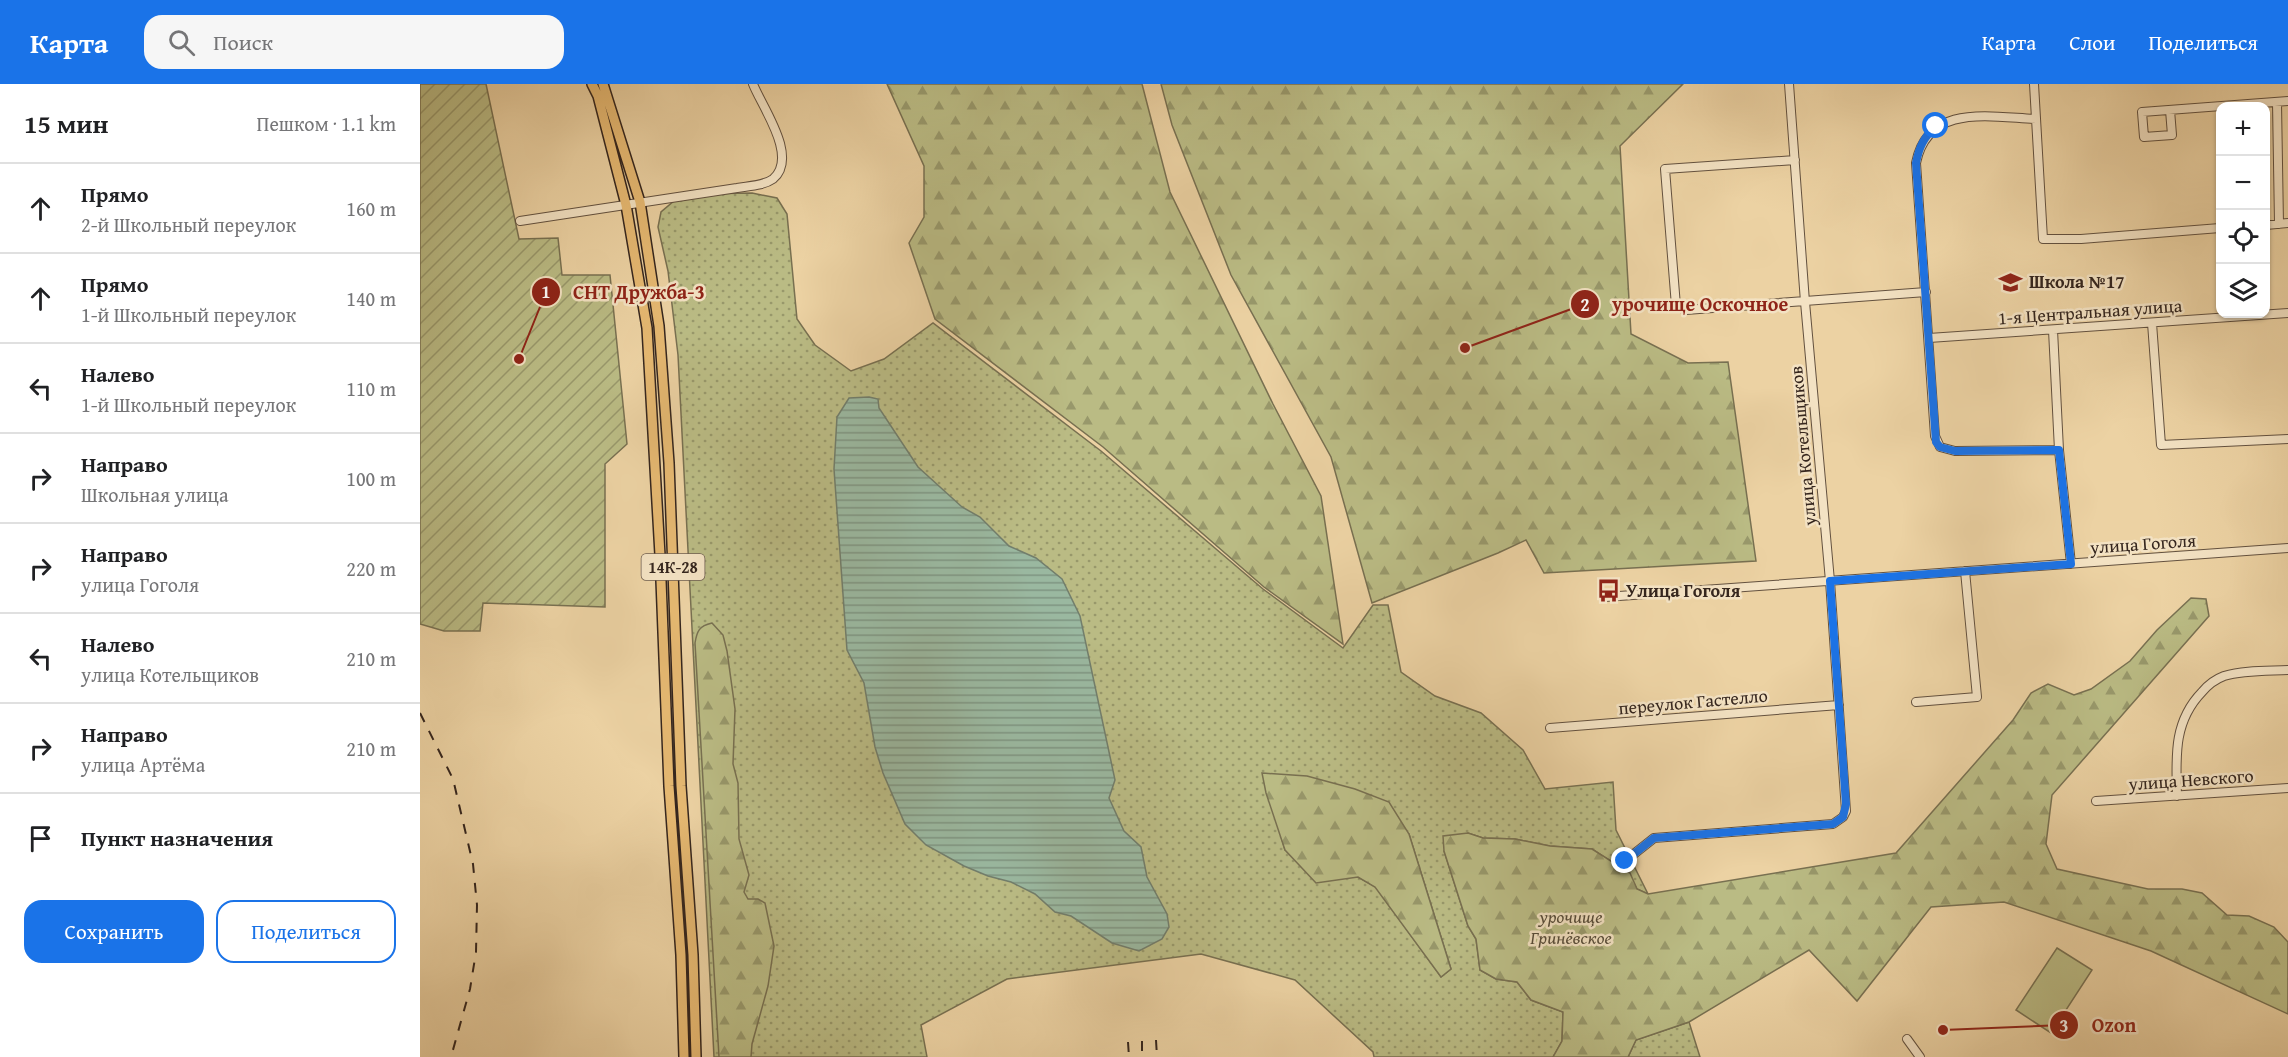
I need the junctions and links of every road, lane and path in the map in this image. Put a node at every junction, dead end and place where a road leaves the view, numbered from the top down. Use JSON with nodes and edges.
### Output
{"nodes":[{"id":1,"x":592,"y":84,"type":"edge"},
{"id":2,"x":603,"y":84,"type":"edge"},
{"id":3,"x":753,"y":84,"type":"edge"},
{"id":4,"x":1789,"y":84,"type":"edge"},
{"id":5,"x":2034,"y":84,"type":"edge"},
{"id":6,"x":2288,"y":101,"type":"edge"},
{"id":7,"x":2277,"y":103,"type":"junction"},
{"id":8,"x":2170,"y":110,"type":"junction"},
{"id":9,"x":2036,"y":119,"type":"junction"},
{"id":10,"x":1795,"y":160,"type":"junction"},
{"id":11,"x":640,"y":202,"type":"junction"},
{"id":12,"x":626,"y":205,"type":"junction"},
{"id":13,"x":520,"y":221,"type":"dead end"},
{"id":14,"x":2284,"y":224,"type":"edge"},
{"id":15,"x":2216,"y":228,"type":"edge"},
{"id":16,"x":1926,"y":292,"type":"junction"},
{"id":17,"x":1804,"y":302,"type":"junction"},
{"id":18,"x":2288,"y":313,"type":"edge"},
{"id":19,"x":2152,"y":323,"type":"junction"},
{"id":20,"x":2053,"y":330,"type":"junction"},
{"id":21,"x":1929,"y":339,"type":"junction"},
{"id":22,"x":2288,"y":439,"type":"edge"},
{"id":23,"x":2059,"y":450,"type":"junction"},
{"id":24,"x":2288,"y":549,"type":"edge"},
{"id":25,"x":2071,"y":564,"type":"junction"},
{"id":26,"x":1965,"y":572,"type":"junction"},
{"id":27,"x":1830,"y":581,"type":"junction"},
{"id":28,"x":1605,"y":597,"type":"dead end"},
{"id":29,"x":2288,"y":670,"type":"edge"},
{"id":30,"x":1916,"y":702,"type":"dead end"},
{"id":31,"x":1839,"y":705,"type":"junction"},
{"id":32,"x":1550,"y":728,"type":"dead end"},
{"id":33,"x":2288,"y":789,"type":"edge"},
{"id":34,"x":2177,"y":796,"type":"junction"},
{"id":35,"x":2096,"y":801,"type":"dead end"},
{"id":36,"x":1625,"y":861,"type":"dead end"},
{"id":37,"x":1906,"y":1038,"type":"dead end"},
{"id":38,"x":684,"y":1057,"type":"edge"},
{"id":39,"x":696,"y":1057,"type":"edge"},
{"id":40,"x":1920,"y":1057,"type":"edge"}],
"edges":[{"from":1,"to":12,"type":"main road","number":"14К-28"},
{"from":2,"to":11,"type":"main road","number":"14К-28"},
{"from":3,"to":11,"type":"street"},
{"from":4,"to":10,"type":"street","name":"улица Котельщиков"},
{"from":5,"to":9,"type":"street"},
{"from":6,"to":7,"type":"street"},
{"from":7,"to":8,"type":"street"},
{"from":7,"to":14,"type":"street"},
{"from":8,"to":8,"type":"street"},
{"from":9,"to":15,"type":"street"},
{"from":9,"to":16,"type":"street"},
{"from":10,"to":17,"type":"street","name":"улица Котельщиков"},
{"from":10,"to":17,"type":"street"},
{"from":11,"to":12,"type":"street"},
{"from":11,"to":39,"type":"main road","number":"14К-28"},
{"from":12,"to":13,"type":"street"},
{"from":12,"to":38,"type":"main road","number":"14К-28"},
{"from":16,"to":17,"type":"street"},
{"from":16,"to":21,"type":"street"},
{"from":17,"to":27,"type":"street","name":"улица Котельщиков"},
{"from":18,"to":19,"type":"street","name":"1-я Центральная улица"},
{"from":19,"to":20,"type":"street","name":"1-я Центральная улица"},
{"from":19,"to":22,"type":"street"},
{"from":20,"to":21,"type":"street","name":"1-я Центральная улица"},
{"from":20,"to":23,"type":"street"},
{"from":21,"to":23,"type":"street"},
{"from":23,"to":25,"type":"street"},
{"from":24,"to":25,"type":"street","name":"улица Гоголя"},
{"from":25,"to":26,"type":"street","name":"улица Гоголя"},
{"from":26,"to":27,"type":"street","name":"улица Гоголя"},
{"from":26,"to":30,"type":"street"},
{"from":27,"to":28,"type":"street","name":"улица Гоголя"},
{"from":27,"to":31,"type":"street","name":"улица Котельщиков"},
{"from":29,"to":34,"type":"street"},
{"from":31,"to":32,"type":"street","name":"переулок Гастелло"},
{"from":31,"to":36,"type":"street","name":"улица Котельщиков"},
{"from":33,"to":34,"type":"street","name":"улица Невского"},
{"from":34,"to":35,"type":"street","name":"улица Невского"},
{"from":37,"to":40,"type":"street"}]}
